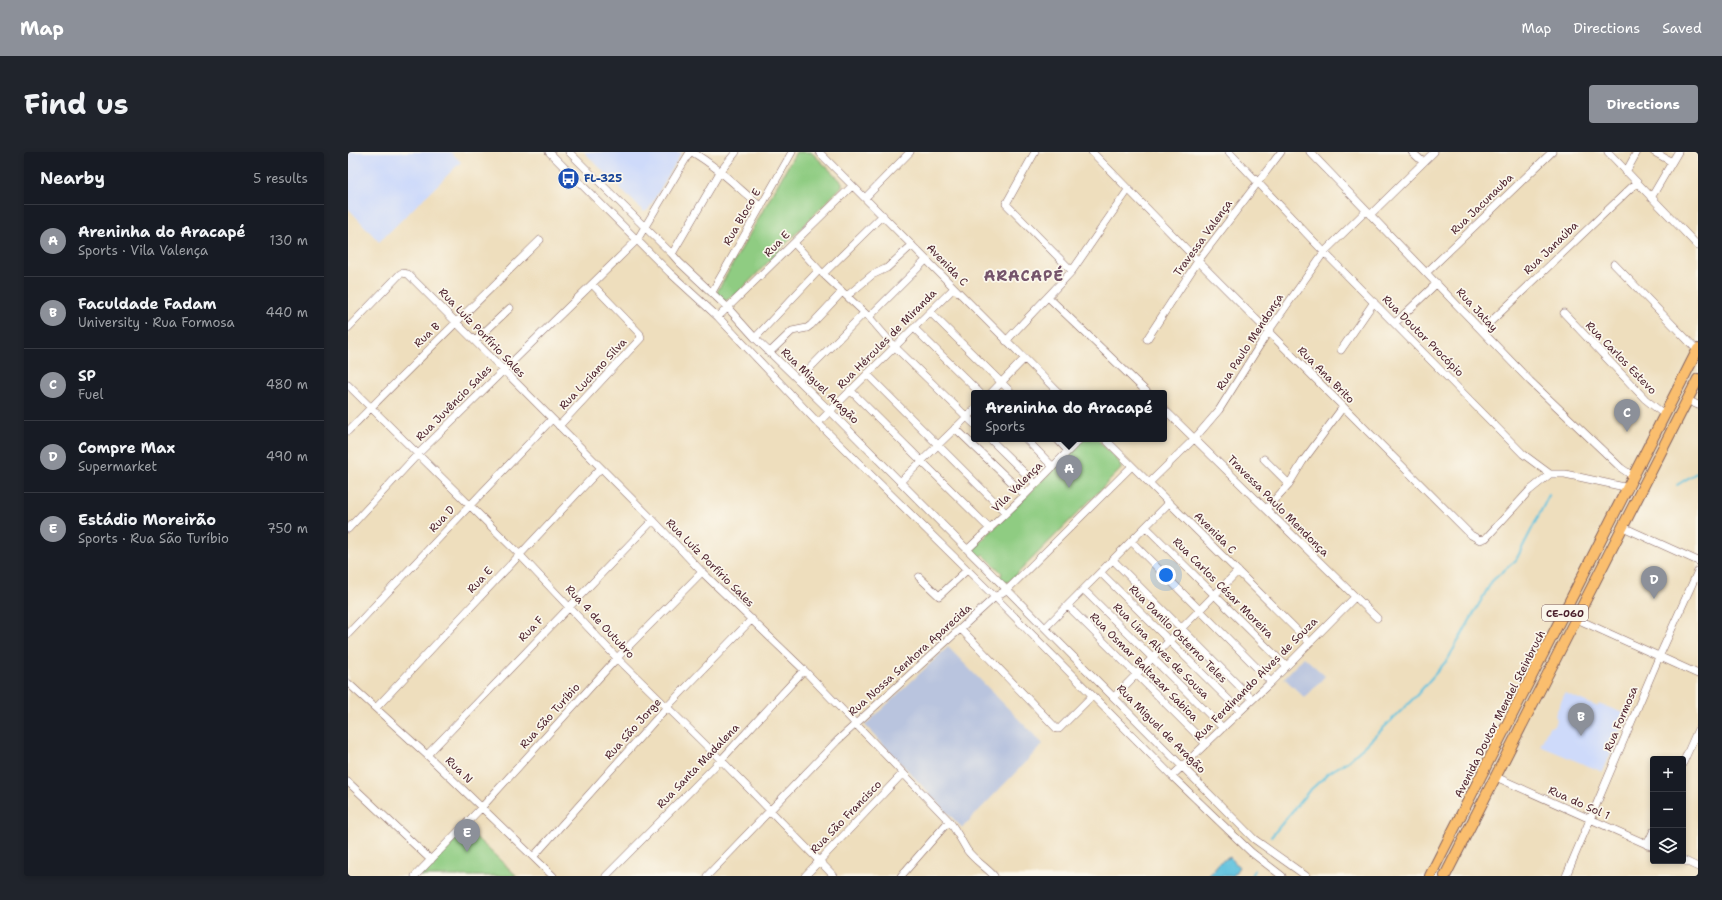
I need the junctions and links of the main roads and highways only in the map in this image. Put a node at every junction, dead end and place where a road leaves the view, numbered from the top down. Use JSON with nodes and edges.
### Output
{"nodes":[{"id":1,"x":1698,"y":349,"type":"edge"},
{"id":2,"x":1698,"y":379,"type":"edge"},
{"id":3,"x":1430,"y":876,"type":"edge"},
{"id":4,"x":1445,"y":876,"type":"edge"}],
"edges":[{"from":1,"to":3,"type":"highway","name":"Avenida Doutor Mendel Steinbruch","number":"CE-060"},
{"from":2,"to":4,"type":"highway","number":"CE-060"}]}
